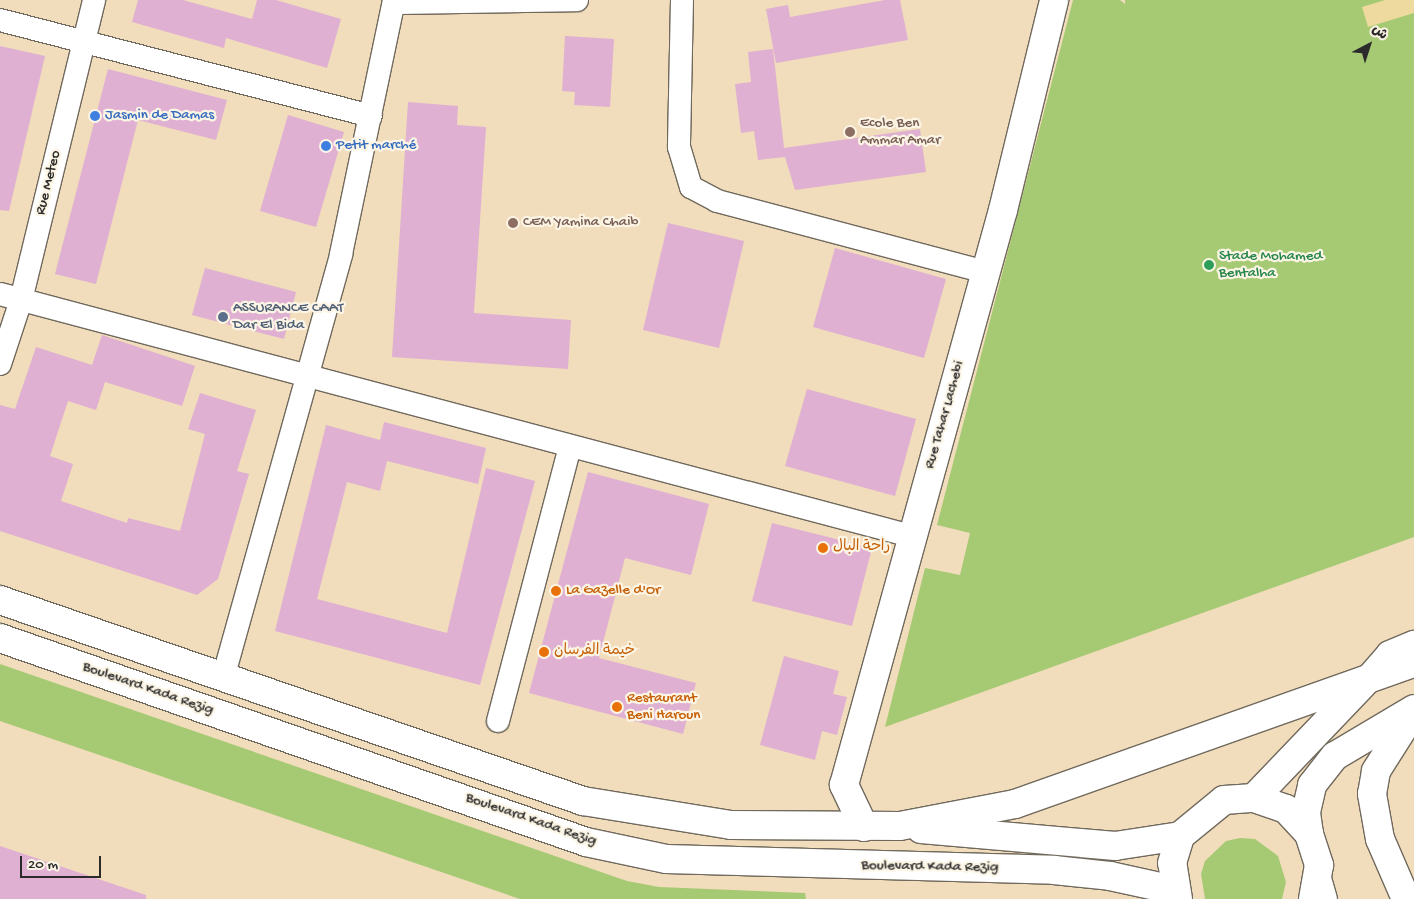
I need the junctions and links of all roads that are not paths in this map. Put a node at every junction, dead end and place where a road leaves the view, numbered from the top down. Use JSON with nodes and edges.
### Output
{"nodes":[{"id":1,"x":94,"y":0,"type":"edge"},
{"id":2,"x":577,"y":0,"type":"edge"},
{"id":3,"x":682,"y":0,"type":"edge"},
{"id":4,"x":1054,"y":0,"type":"edge"},
{"id":5,"x":394,"y":2,"type":"edge"},
{"id":6,"x":0,"y":20,"type":"edge"},
{"id":7,"x":84,"y":40,"type":"junction"},
{"id":8,"x":371,"y":116,"type":"junction"},
{"id":9,"x":985,"y":272,"type":"junction"},
{"id":10,"x":10,"y":297,"type":"edge"},
{"id":11,"x":0,"y":364,"type":"edge"},
{"id":12,"x":308,"y":376,"type":"junction"},
{"id":13,"x":570,"y":446,"type":"junction"},
{"id":14,"x":911,"y":536,"type":"junction"},
{"id":15,"x":0,"y":600,"type":"edge"},
{"id":16,"x":0,"y":638,"type":"edge"},
{"id":17,"x":1414,"y":645,"type":"edge"},
{"id":18,"x":1414,"y":663,"type":"edge"},
{"id":19,"x":1371,"y":677,"type":"junction"},
{"id":20,"x":223,"y":678,"type":"junction"},
{"id":21,"x":1414,"y":710,"type":"edge"},
{"id":22,"x":498,"y":721,"type":"dead end"},
{"id":23,"x":1254,"y":798,"type":"junction"},
{"id":24,"x":900,"y":826,"type":"junction"},
{"id":25,"x":864,"y":827,"type":"junction"},
{"id":26,"x":1309,"y":834,"type":"junction"},
{"id":27,"x":1180,"y":836,"type":"junction"},
{"id":28,"x":1318,"y":893,"type":"edge"},
{"id":29,"x":1176,"y":895,"type":"edge"},
{"id":30,"x":1406,"y":899,"type":"edge"}],
"edges":[{"from":1,"to":7,"type":"street","name":"Rue Meteo"},
{"from":2,"to":5,"type":"street"},
{"from":3,"to":9,"type":"street"},
{"from":4,"to":9,"type":"main road","name":"Rue Tahar Lachebi"},
{"from":5,"to":8,"type":"street"},
{"from":6,"to":7,"type":"street"},
{"from":7,"to":8,"type":"street"},
{"from":7,"to":10,"type":"street","name":"Rue Meteo"},
{"from":8,"to":12,"type":"street"},
{"from":9,"to":14,"type":"main road","name":"Rue Tahar Lachebi"},
{"from":10,"to":11,"type":"street","name":"Rue Meteo"},
{"from":10,"to":12,"type":"street"},
{"from":12,"to":13,"type":"street"},
{"from":12,"to":20,"type":"street"},
{"from":13,"to":14,"type":"street"},
{"from":13,"to":22,"type":"street"},
{"from":14,"to":25,"type":"main road","name":"Rue Tahar Lachebi"},
{"from":15,"to":20,"type":"main road"},
{"from":16,"to":29,"type":"main road","name":"Boulevard Kada Rezig"},
{"from":17,"to":19,"type":"main road"},
{"from":18,"to":19,"type":"main road"},
{"from":19,"to":23,"type":"main road"},
{"from":19,"to":24,"type":"main road"},
{"from":20,"to":25,"type":"main road"},
{"from":21,"to":26,"type":"main road"},
{"from":21,"to":30,"type":"main road"},
{"from":23,"to":26,"type":"main road"},
{"from":23,"to":27,"type":"main road"},
{"from":24,"to":25,"type":"main road"},
{"from":24,"to":27,"type":"main road","name":"Boulevard Kada Rezig"},
{"from":26,"to":28,"type":"main road"},
{"from":27,"to":29,"type":"main road"}]}
